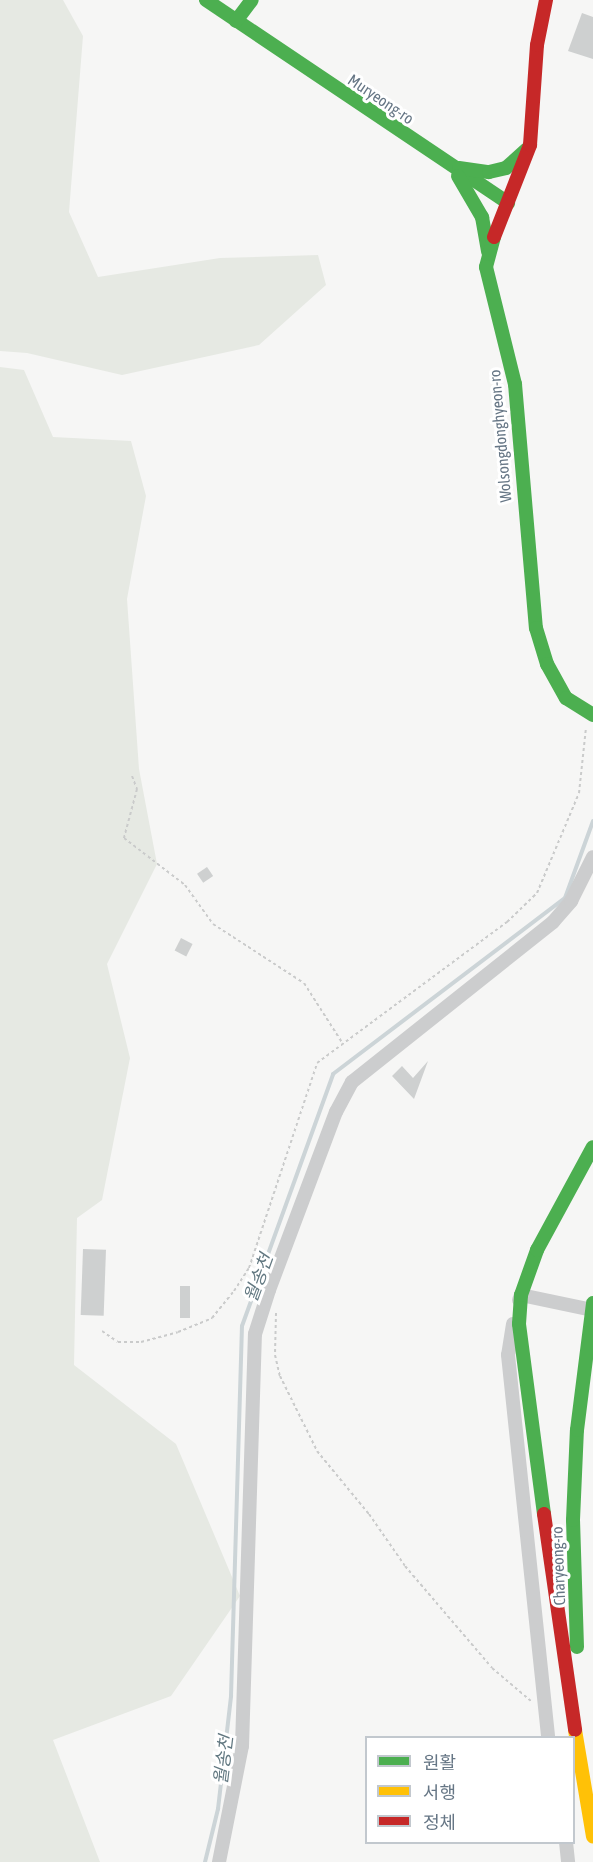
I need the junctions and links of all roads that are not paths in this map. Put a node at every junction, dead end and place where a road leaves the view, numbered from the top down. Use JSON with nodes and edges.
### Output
{"nodes":[{"id":1,"x":206,"y":0,"type":"edge"},
{"id":2,"x":252,"y":0,"type":"edge"},
{"id":3,"x":546,"y":0,"type":"edge"},
{"id":4,"x":236,"y":21,"type":"junction"},
{"id":5,"x":530,"y":145,"type":"junction"},
{"id":6,"x":452,"y":167,"type":"junction"},
{"id":7,"x":508,"y":203,"type":"junction"},
{"id":8,"x":488,"y":251,"type":"junction"},
{"id":9,"x":593,"y":715,"type":"edge"},
{"id":10,"x":593,"y":857,"type":"edge"},
{"id":11,"x":593,"y":1147,"type":"edge"},
{"id":12,"x":521,"y":1295,"type":"junction"},
{"id":13,"x":593,"y":1303,"type":"edge"},
{"id":14,"x":593,"y":1310,"type":"edge"},
{"id":15,"x":548,"y":1736,"type":"edge"},
{"id":16,"x":593,"y":1800,"type":"edge"},
{"id":17,"x":593,"y":1836,"type":"edge"},
{"id":18,"x":566,"y":1844,"type":"edge"},
{"id":19,"x":219,"y":1862,"type":"edge"},
{"id":20,"x":568,"y":1862,"type":"edge"}],
"edges":[{"from":1,"to":4,"type":"main road","name":"Muryeong-ro"},
{"from":2,"to":4,"type":"main road"},
{"from":3,"to":5,"type":"main road","name":"Wolsongdonghyeon-ro"},
{"from":4,"to":6,"type":"main road","name":"Muryeong-ro"},
{"from":5,"to":6,"type":"main road"},
{"from":5,"to":7,"type":"main road","name":"Wolsongdonghyeon-ro"},
{"from":6,"to":7,"type":"main road","name":"Muryeong-ro"},
{"from":6,"to":8,"type":"main road"},
{"from":7,"to":8,"type":"main road","name":"Wolsongdonghyeon-ro"},
{"from":8,"to":9,"type":"main road","name":"Wolsongdonghyeon-ro"},
{"from":10,"to":19,"type":"street"},
{"from":11,"to":12,"type":"main road"},
{"from":12,"to":14,"type":"street"},
{"from":12,"to":15,"type":"street"},
{"from":12,"to":17,"type":"main road"},
{"from":13,"to":16,"type":"main road","name":"Charyeong-ro"},
{"from":18,"to":20,"type":"street"}]}
